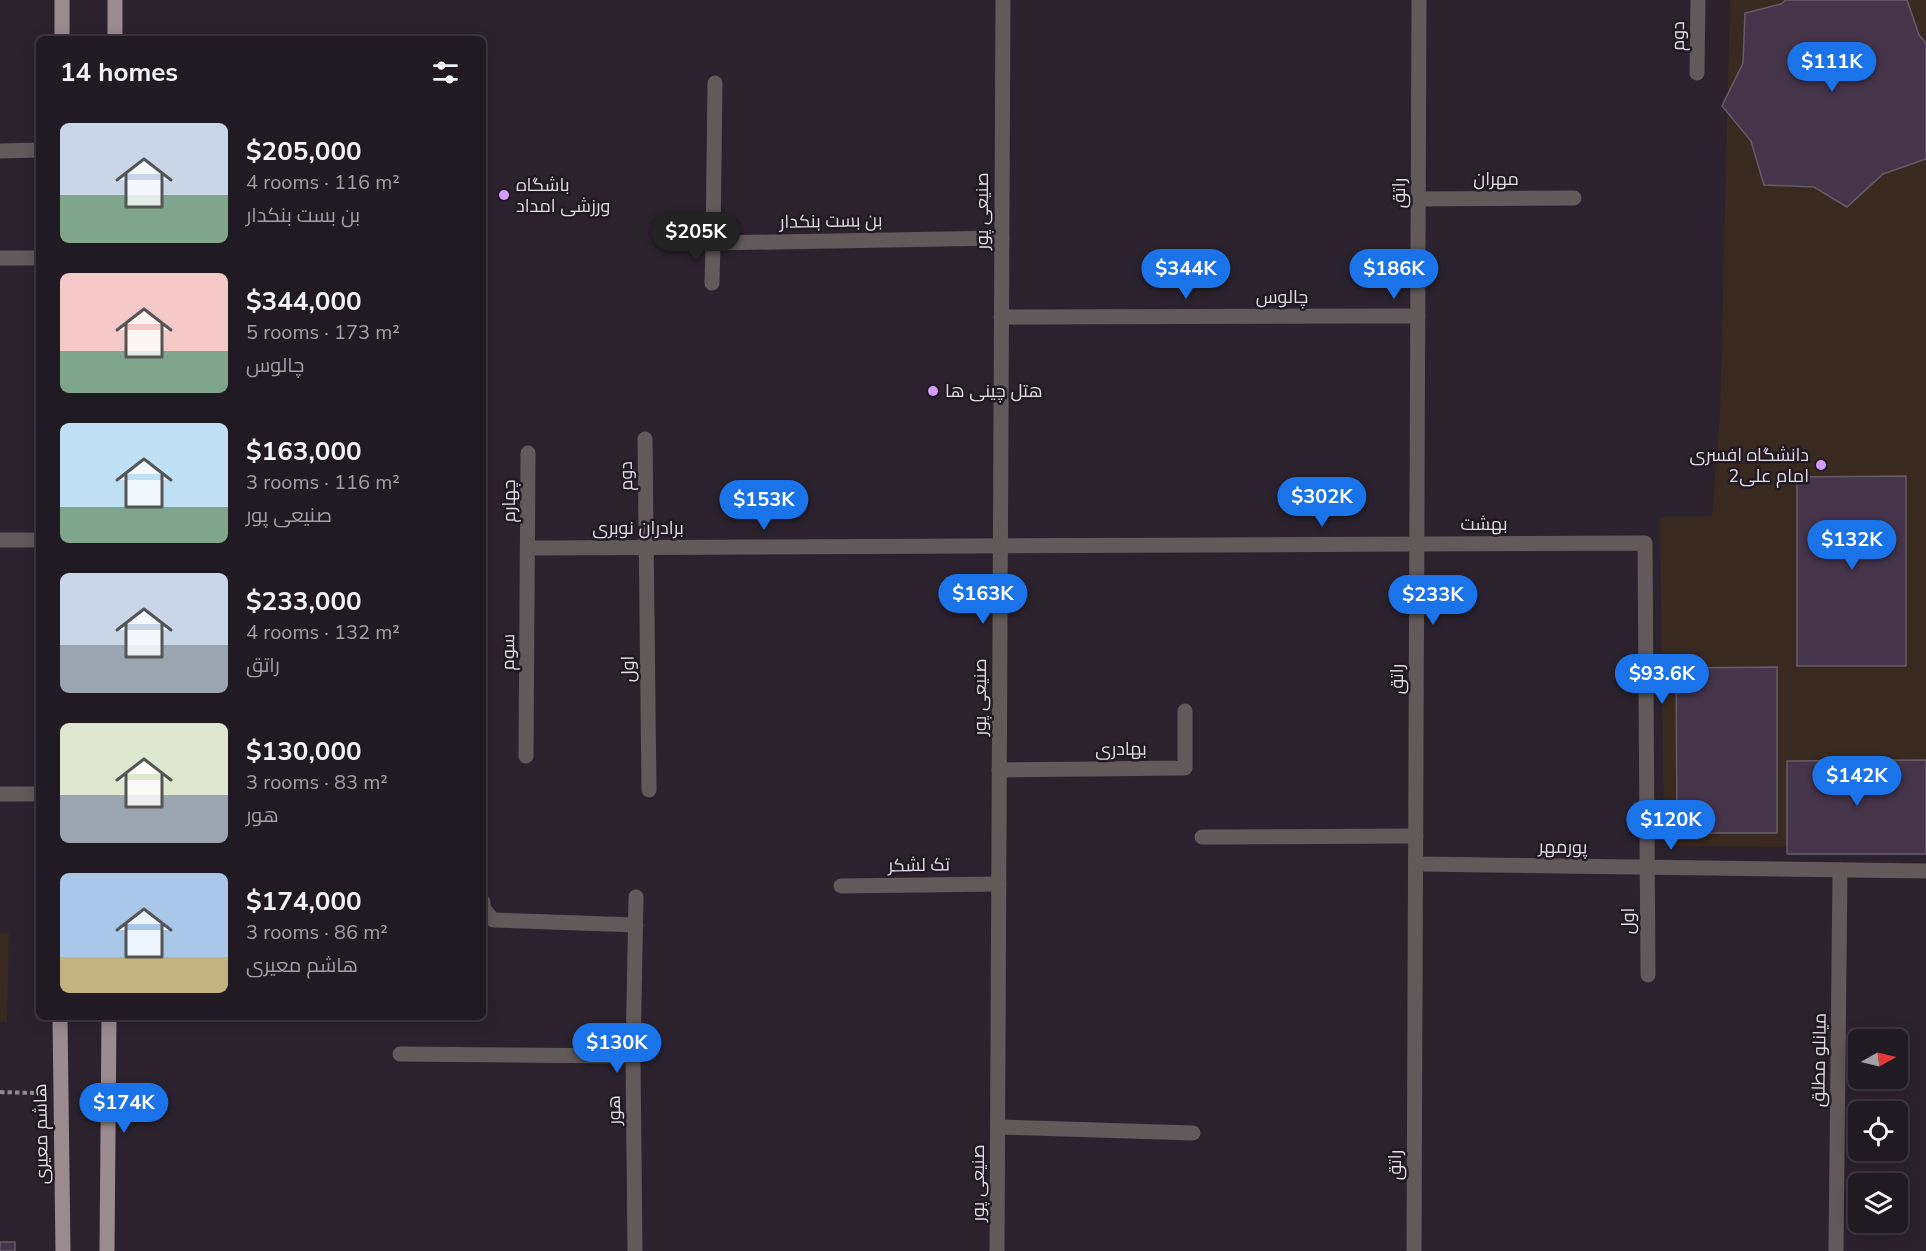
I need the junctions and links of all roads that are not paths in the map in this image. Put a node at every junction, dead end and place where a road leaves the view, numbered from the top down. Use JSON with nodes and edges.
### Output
{"nodes":[{"id":1,"x":62,"y":0,"type":"edge"},
{"id":2,"x":115,"y":0,"type":"edge"},
{"id":3,"x":1003,"y":0,"type":"edge"},
{"id":4,"x":1419,"y":0,"type":"edge"},
{"id":5,"x":1698,"y":0,"type":"edge"},
{"id":6,"x":62,"y":36,"type":"edge"},
{"id":7,"x":115,"y":36,"type":"edge"},
{"id":8,"x":1697,"y":73,"type":"dead end"},
{"id":9,"x":715,"y":83,"type":"dead end"},
{"id":10,"x":36,"y":150,"type":"edge"},
{"id":11,"x":0,"y":151,"type":"edge"},
{"id":12,"x":1574,"y":198,"type":"dead end"},
{"id":13,"x":1419,"y":199,"type":"junction"},
{"id":14,"x":1002,"y":238,"type":"junction"},
{"id":15,"x":713,"y":243,"type":"junction"},
{"id":16,"x":0,"y":258,"type":"edge"},
{"id":17,"x":36,"y":258,"type":"edge"},
{"id":18,"x":712,"y":283,"type":"dead end"},
{"id":19,"x":1418,"y":316,"type":"junction"},
{"id":20,"x":1001,"y":317,"type":"junction"},
{"id":21,"x":645,"y":439,"type":"dead end"},
{"id":22,"x":528,"y":453,"type":"dead end"},
{"id":23,"x":0,"y":540,"type":"edge"},
{"id":24,"x":36,"y":540,"type":"edge"},
{"id":25,"x":1417,"y":544,"type":"junction"},
{"id":26,"x":1000,"y":546,"type":"junction"},
{"id":27,"x":528,"y":548,"type":"junction"},
{"id":28,"x":646,"y":548,"type":"junction"},
{"id":29,"x":1185,"y":711,"type":"dead end"},
{"id":30,"x":526,"y":756,"type":"dead end"},
{"id":31,"x":999,"y":770,"type":"junction"},
{"id":32,"x":649,"y":790,"type":"dead end"},
{"id":33,"x":0,"y":794,"type":"edge"},
{"id":34,"x":36,"y":794,"type":"edge"},
{"id":35,"x":1416,"y":836,"type":"junction"},
{"id":36,"x":1202,"y":837,"type":"dead end"},
{"id":37,"x":1416,"y":864,"type":"junction"},
{"id":38,"x":1647,"y":867,"type":"junction"},
{"id":39,"x":1840,"y":870,"type":"junction"},
{"id":40,"x":1926,"y":870,"type":"edge"},
{"id":41,"x":999,"y":884,"type":"junction"},
{"id":42,"x":841,"y":886,"type":"dead end"},
{"id":43,"x":636,"y":897,"type":"dead end"},
{"id":44,"x":486,"y":912,"type":"edge"},
{"id":45,"x":636,"y":925,"type":"junction"},
{"id":46,"x":1648,"y":975,"type":"dead end"},
{"id":47,"x":60,"y":1020,"type":"edge"},
{"id":48,"x":109,"y":1020,"type":"edge"},
{"id":49,"x":400,"y":1054,"type":"dead end"},
{"id":50,"x":633,"y":1056,"type":"junction"},
{"id":51,"x":998,"y":1127,"type":"junction"},
{"id":52,"x":1193,"y":1133,"type":"dead end"},
{"id":53,"x":63,"y":1251,"type":"edge"},
{"id":54,"x":106,"y":1251,"type":"edge"},
{"id":55,"x":635,"y":1251,"type":"edge"},
{"id":56,"x":997,"y":1251,"type":"edge"},
{"id":57,"x":1414,"y":1251,"type":"edge"},
{"id":58,"x":1836,"y":1251,"type":"edge"}],
"edges":[{"from":1,"to":6,"type":"main road"},
{"from":2,"to":7,"type":"main road"},
{"from":3,"to":14,"type":"street","name":"صنیعی پور"},
{"from":4,"to":13,"type":"street","name":"راتق"},
{"from":5,"to":8,"type":"street","name":"دوم"},
{"from":9,"to":15,"type":"street"},
{"from":10,"to":11,"type":"street"},
{"from":12,"to":13,"type":"street","name":"مهران"},
{"from":13,"to":19,"type":"street","name":"راتق"},
{"from":14,"to":15,"type":"street","name":"بن بست بنکدار"},
{"from":14,"to":20,"type":"street","name":"صنیعی پور"},
{"from":15,"to":18,"type":"street"},
{"from":16,"to":17,"type":"street"},
{"from":19,"to":20,"type":"street","name":"چالوس"},
{"from":19,"to":25,"type":"street","name":"راتق"},
{"from":20,"to":26,"type":"street","name":"صنیعی پور"},
{"from":21,"to":28,"type":"street","name":"دوم"},
{"from":22,"to":27,"type":"street","name":"چهارم"},
{"from":23,"to":24,"type":"street"},
{"from":25,"to":26,"type":"street","name":"بهشت"},
{"from":25,"to":35,"type":"street","name":"راتق"},
{"from":25,"to":38,"type":"street","name":"بهشت"},
{"from":26,"to":28,"type":"street","name":"برادران نوبری"},
{"from":26,"to":31,"type":"street","name":"صنیعی پور"},
{"from":27,"to":28,"type":"street","name":"برادران نوبری"},
{"from":27,"to":30,"type":"street","name":"سوم"},
{"from":28,"to":32,"type":"street","name":"اول"},
{"from":29,"to":31,"type":"street","name":"بهادری"},
{"from":31,"to":41,"type":"street","name":"صنیعی پور"},
{"from":33,"to":34,"type":"street"},
{"from":35,"to":36,"type":"street"},
{"from":35,"to":37,"type":"street","name":"راتق"},
{"from":37,"to":38,"type":"street","name":"پورمهر"},
{"from":37,"to":57,"type":"street","name":"راتق"},
{"from":38,"to":39,"type":"street","name":"پورمهر"},
{"from":38,"to":46,"type":"street","name":"اول"},
{"from":39,"to":40,"type":"street","name":"پورمهر"},
{"from":39,"to":58,"type":"street","name":"میانلو مطلق"},
{"from":41,"to":42,"type":"street","name":"تک لشکر"},
{"from":41,"to":51,"type":"street","name":"صنیعی پور"},
{"from":43,"to":45,"type":"street","name":"هور"},
{"from":44,"to":45,"type":"street"},
{"from":45,"to":50,"type":"street","name":"هور"},
{"from":47,"to":53,"type":"main road","name":"هاشم معیری"},
{"from":48,"to":54,"type":"main road"},
{"from":49,"to":50,"type":"street"},
{"from":50,"to":55,"type":"street","name":"هور"},
{"from":51,"to":52,"type":"street"},
{"from":51,"to":56,"type":"street","name":"صنیعی پور"}]}
